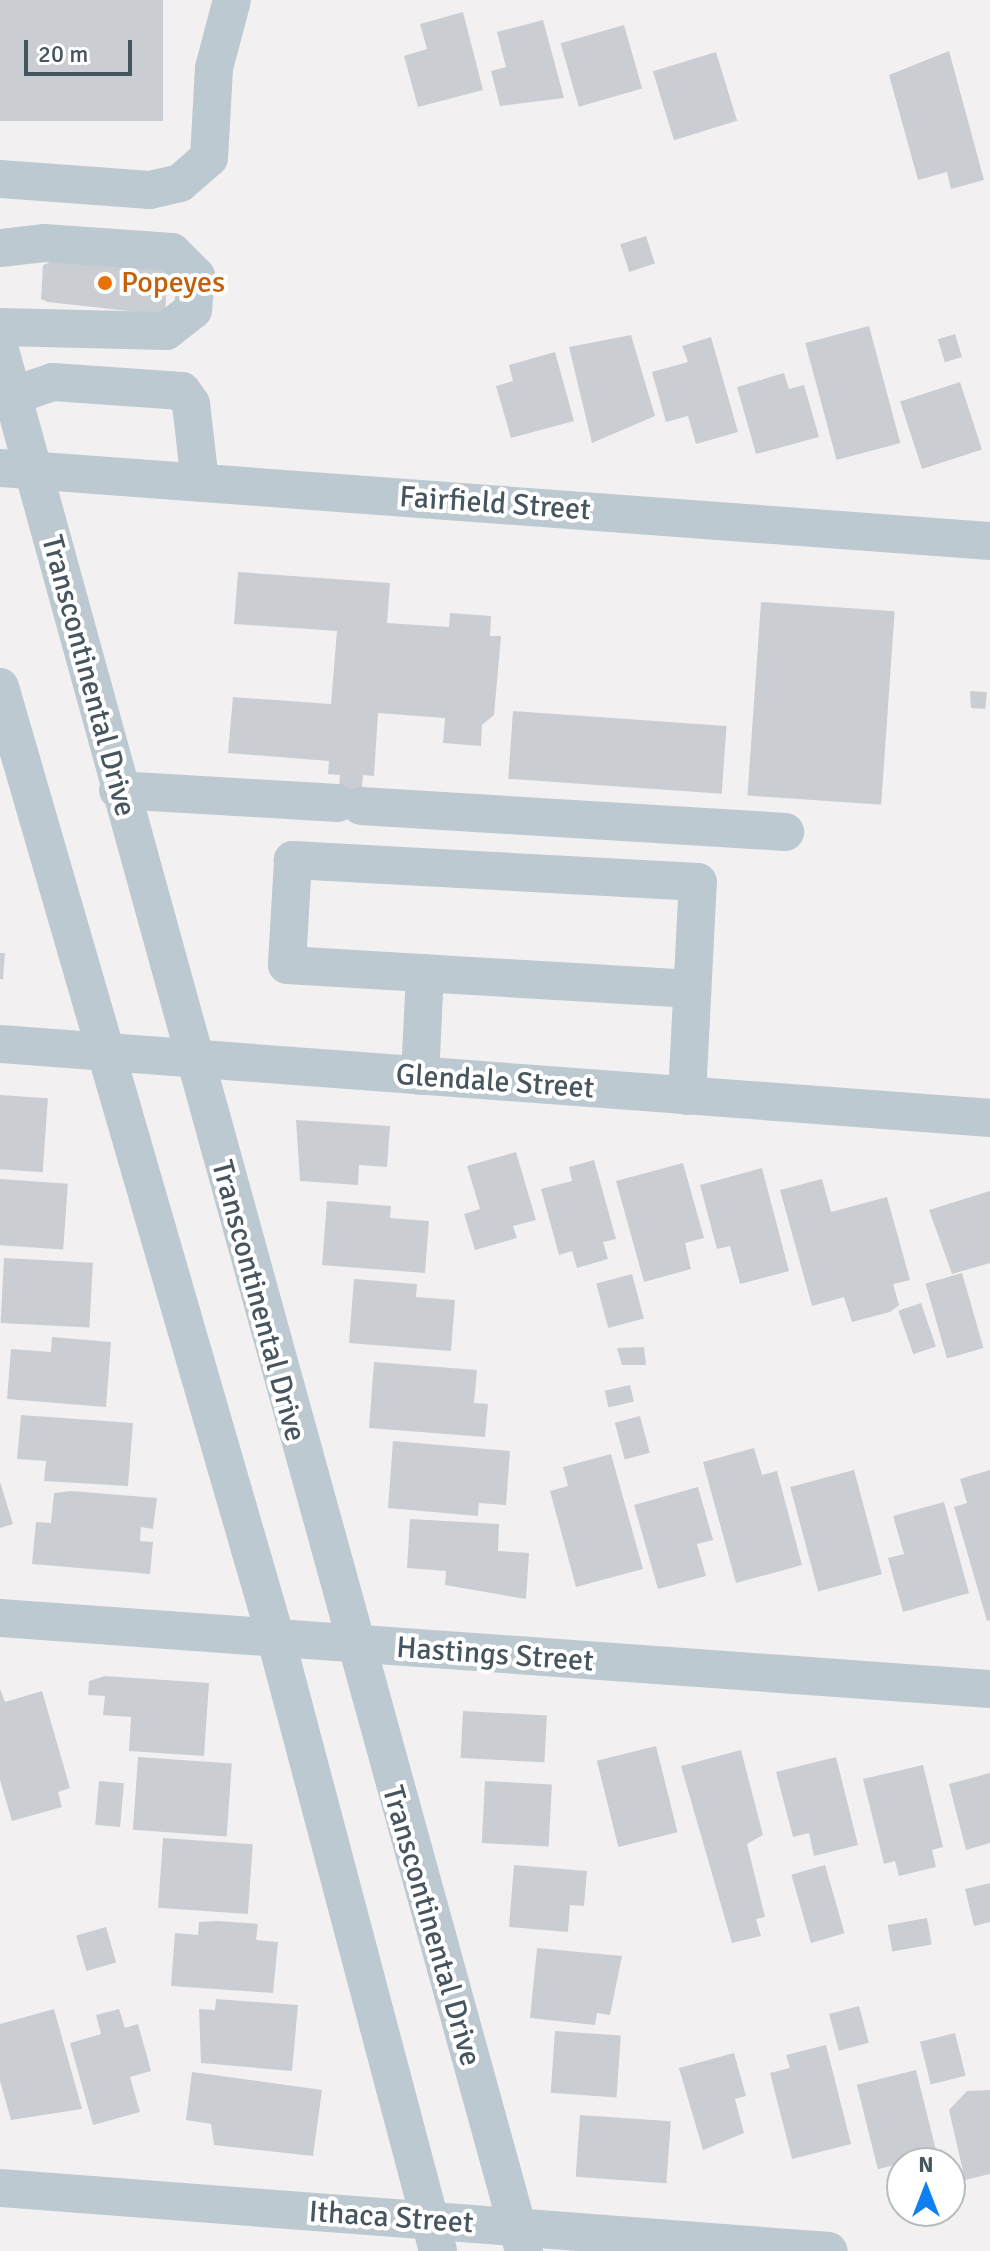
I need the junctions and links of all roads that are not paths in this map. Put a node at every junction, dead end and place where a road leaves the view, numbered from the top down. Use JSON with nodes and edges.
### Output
{"nodes":[{"id":1,"x":232,"y":0,"type":"edge"},
{"id":2,"x":0,"y":179,"type":"edge"},
{"id":3,"x":0,"y":248,"type":"edge"},
{"id":4,"x":0,"y":327,"type":"edge"},
{"id":5,"x":0,"y":350,"type":"edge"},
{"id":6,"x":12,"y":396,"type":"junction"},
{"id":7,"x":16,"y":469,"type":"edge"},
{"id":8,"x":200,"y":482,"type":"junction"},
{"id":9,"x":990,"y":541,"type":"edge"},
{"id":10,"x":0,"y":687,"type":"edge"},
{"id":11,"x":118,"y":790,"type":"junction"},
{"id":12,"x":785,"y":832,"type":"dead end"},
{"id":13,"x":425,"y":973,"type":"junction"},
{"id":14,"x":692,"y":989,"type":"junction"},
{"id":15,"x":0,"y":1044,"type":"edge"},
{"id":16,"x":103,"y":1052,"type":"junction"},
{"id":17,"x":193,"y":1059,"type":"junction"},
{"id":18,"x":420,"y":1076,"type":"junction"},
{"id":19,"x":687,"y":1096,"type":"junction"},
{"id":20,"x":990,"y":1118,"type":"edge"},
{"id":21,"x":0,"y":1618,"type":"edge"},
{"id":22,"x":276,"y":1639,"type":"junction"},
{"id":23,"x":351,"y":1645,"type":"junction"},
{"id":24,"x":990,"y":1689,"type":"edge"},
{"id":25,"x":0,"y":2188,"type":"edge"},
{"id":26,"x":434,"y":2236,"type":"edge"},
{"id":27,"x":520,"y":2239,"type":"edge"},
{"id":28,"x":829,"y":2251,"type":"edge"}],
"edges":[{"from":1,"to":2,"type":"street"},
{"from":3,"to":4,"type":"street"},
{"from":5,"to":6,"type":"street","name":"Transcontinental Drive"},
{"from":6,"to":7,"type":"street","name":"Transcontinental Drive"},
{"from":6,"to":8,"type":"street"},
{"from":7,"to":8,"type":"street","name":"Fairfield Street"},
{"from":7,"to":11,"type":"street","name":"Transcontinental Drive"},
{"from":8,"to":9,"type":"street","name":"Fairfield Street"},
{"from":10,"to":16,"type":"street"},
{"from":11,"to":12,"type":"street"},
{"from":11,"to":17,"type":"street","name":"Transcontinental Drive"},
{"from":13,"to":14,"type":"street"},
{"from":13,"to":14,"type":"street"},
{"from":13,"to":18,"type":"street"},
{"from":14,"to":19,"type":"street"},
{"from":15,"to":16,"type":"street","name":"Glendale Street"},
{"from":16,"to":17,"type":"street","name":"Glendale Street"},
{"from":16,"to":22,"type":"street"},
{"from":17,"to":18,"type":"street","name":"Glendale Street"},
{"from":17,"to":23,"type":"street","name":"Transcontinental Drive"},
{"from":18,"to":19,"type":"street","name":"Glendale Street"},
{"from":19,"to":20,"type":"street","name":"Glendale Street"},
{"from":21,"to":22,"type":"street","name":"Hastings Street"},
{"from":22,"to":23,"type":"street","name":"Hastings Street"},
{"from":22,"to":26,"type":"street"},
{"from":23,"to":24,"type":"street","name":"Hastings Street"},
{"from":23,"to":27,"type":"street","name":"Transcontinental Drive"},
{"from":25,"to":26,"type":"street","name":"Ithaca Street"},
{"from":26,"to":27,"type":"street","name":"Ithaca Street"},
{"from":27,"to":28,"type":"street","name":"Ithaca Street"}]}
